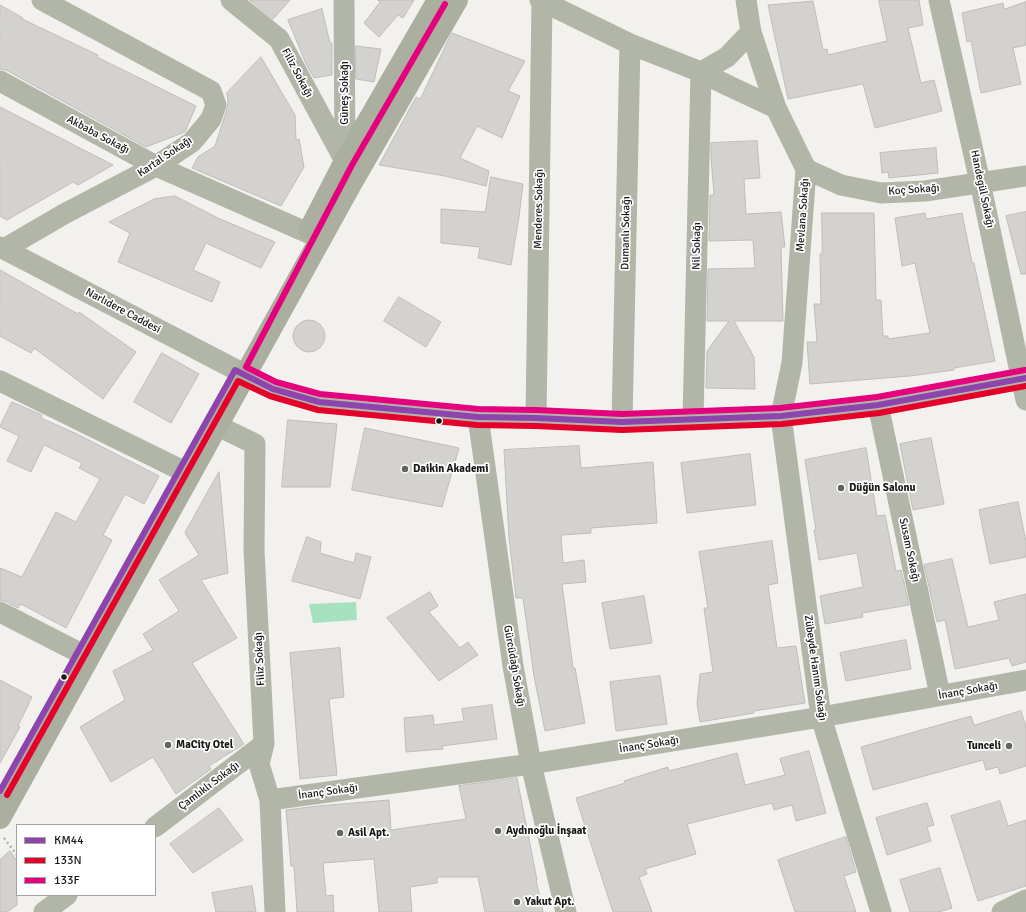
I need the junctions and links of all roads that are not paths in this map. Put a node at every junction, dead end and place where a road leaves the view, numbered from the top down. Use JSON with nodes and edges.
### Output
{"nodes":[{"id":1,"x":42,"y":0,"type":"edge"},
{"id":2,"x":231,"y":0,"type":"edge"},
{"id":3,"x":344,"y":0,"type":"edge"},
{"id":4,"x":438,"y":0,"type":"edge"},
{"id":5,"x":457,"y":0,"type":"edge"},
{"id":6,"x":541,"y":0,"type":"edge"},
{"id":7,"x":746,"y":0,"type":"edge"},
{"id":8,"x":939,"y":0,"type":"edge"},
{"id":9,"x":751,"y":32,"type":"junction"},
{"id":10,"x":630,"y":44,"type":"junction"},
{"id":11,"x":701,"y":72,"type":"junction"},
{"id":12,"x":0,"y":82,"type":"edge"},
{"id":13,"x":776,"y":108,"type":"junction"},
{"id":14,"x":345,"y":161,"type":"junction"},
{"id":15,"x":156,"y":166,"type":"junction"},
{"id":16,"x":806,"y":169,"type":"junction"},
{"id":17,"x":1026,"y":176,"type":"edge"},
{"id":18,"x":980,"y":182,"type":"junction"},
{"id":19,"x":352,"y":184,"type":"junction"},
{"id":20,"x":308,"y":233,"type":"junction"},
{"id":21,"x":2,"y":248,"type":"edge"},
{"id":22,"x":240,"y":373,"type":"junction"},
{"id":23,"x":1023,"y":379,"type":"edge"},
{"id":24,"x":0,"y":381,"type":"edge"},
{"id":25,"x":1026,"y":400,"type":"edge"},
{"id":26,"x":878,"y":406,"type":"junction"},
{"id":27,"x":781,"y":416,"type":"junction"},
{"id":28,"x":478,"y":417,"type":"junction"},
{"id":29,"x":536,"y":418,"type":"junction"},
{"id":30,"x":693,"y":420,"type":"junction"},
{"id":31,"x":622,"y":422,"type":"junction"},
{"id":32,"x":218,"y":426,"type":"junction"},
{"id":33,"x":179,"y":469,"type":"junction"},
{"id":34,"x":0,"y":612,"type":"edge"},
{"id":35,"x":78,"y":652,"type":"junction"},
{"id":36,"x":1026,"y":680,"type":"edge"},
{"id":37,"x":940,"y":696,"type":"junction"},
{"id":38,"x":821,"y":717,"type":"junction"},
{"id":39,"x":264,"y":744,"type":"junction"},
{"id":40,"x":531,"y":764,"type":"junction"},
{"id":41,"x":0,"y":791,"type":"edge"},
{"id":42,"x":270,"y":800,"type":"junction"},
{"id":43,"x":0,"y":818,"type":"edge"},
{"id":44,"x":156,"y":826,"type":"edge"},
{"id":45,"x":66,"y":896,"type":"edge"},
{"id":46,"x":1026,"y":900,"type":"edge"},
{"id":47,"x":44,"y":912,"type":"edge"},
{"id":48,"x":275,"y":912,"type":"edge"},
{"id":49,"x":566,"y":912,"type":"edge"},
{"id":50,"x":881,"y":912,"type":"edge"},
{"id":51,"x":1002,"y":912,"type":"edge"}],
"edges":[{"from":1,"to":15,"type":"street","name":"Kartal Sokağı"},
{"from":2,"to":14,"type":"street","name":"Filiz Sokağı"},
{"from":3,"to":14,"type":"street","name":"Güneş Sokağı"},
{"from":4,"to":14,"type":"main road"},
{"from":5,"to":19,"type":"main road"},
{"from":6,"to":10,"type":"street"},
{"from":6,"to":29,"type":"street","name":"Menderes Sokağı"},
{"from":7,"to":9,"type":"street","name":"Mevlana Sokağı"},
{"from":8,"to":18,"type":"street","name":"Handegül Sokağı"},
{"from":9,"to":11,"type":"street"},
{"from":9,"to":13,"type":"street","name":"Mevlana Sokağı"},
{"from":10,"to":11,"type":"street"},
{"from":10,"to":31,"type":"street","name":"Dumanlı Sokağı"},
{"from":11,"to":13,"type":"street"},
{"from":11,"to":30,"type":"street","name":"Nil Sokağı"},
{"from":12,"to":15,"type":"street","name":"Akbaba Sokağı"},
{"from":13,"to":16,"type":"street","name":"Mevlana Sokağı"},
{"from":14,"to":19,"type":"street","name":"Güneş Sokağı"},
{"from":14,"to":20,"type":"main road"},
{"from":15,"to":20,"type":"street","name":"Akbaba Sokağı"},
{"from":15,"to":21,"type":"street","name":"Kartal Sokağı"},
{"from":16,"to":18,"type":"street","name":"Koç Sokağı"},
{"from":16,"to":27,"type":"street","name":"Mevlana Sokağı"},
{"from":17,"to":18,"type":"street","name":"Koç Sokağı"},
{"from":18,"to":23,"type":"street","name":"Handegül Sokağı"},
{"from":19,"to":22,"type":"main road"},
{"from":20,"to":22,"type":"main road"},
{"from":21,"to":22,"type":"street","name":"Narlıdere Caddesi"},
{"from":22,"to":28,"type":"street","name":"Narlıdere Caddesi"},
{"from":22,"to":32,"type":"main road"},
{"from":22,"to":33,"type":"main road"},
{"from":23,"to":25,"type":"street","name":"Handegül Sokağı"},
{"from":23,"to":26,"type":"street","name":"Narlıdere Caddesi"},
{"from":24,"to":33,"type":"street"},
{"from":26,"to":27,"type":"street","name":"Narlıdere Caddesi"},
{"from":26,"to":37,"type":"street","name":"Susam Sokağı"},
{"from":27,"to":30,"type":"street","name":"Narlıdere Caddesi"},
{"from":27,"to":38,"type":"street","name":"Zübeyde Hanım Sokağı"},
{"from":28,"to":29,"type":"street","name":"Narlıdere Caddesi"},
{"from":28,"to":40,"type":"street","name":"Gürcüdağı Sokağı"},
{"from":29,"to":31,"type":"street","name":"Narlıdere Caddesi"},
{"from":30,"to":31,"type":"street","name":"Narlıdere Caddesi"},
{"from":32,"to":39,"type":"street","name":"Filiz Sokağı"},
{"from":32,"to":43,"type":"main road"},
{"from":33,"to":35,"type":"main road"},
{"from":34,"to":35,"type":"street"},
{"from":35,"to":41,"type":"main road"},
{"from":36,"to":37,"type":"street","name":"İnanç Sokağı"},
{"from":37,"to":38,"type":"street","name":"İnanç Sokağı"},
{"from":38,"to":40,"type":"street","name":"İnanç Sokağı"},
{"from":38,"to":50,"type":"street","name":"Zübeyde Hanım Sokağı"},
{"from":39,"to":42,"type":"street","name":"Filiz Sokağı"},
{"from":39,"to":44,"type":"street","name":"Çamlıklı Sokağı"},
{"from":40,"to":42,"type":"street","name":"İnanç Sokağı"},
{"from":40,"to":49,"type":"street","name":"Gürcüdağı Sokağı"},
{"from":42,"to":48,"type":"street","name":"Filiz Sokağı"},
{"from":45,"to":47,"type":"street"},
{"from":46,"to":51,"type":"street"}]}
